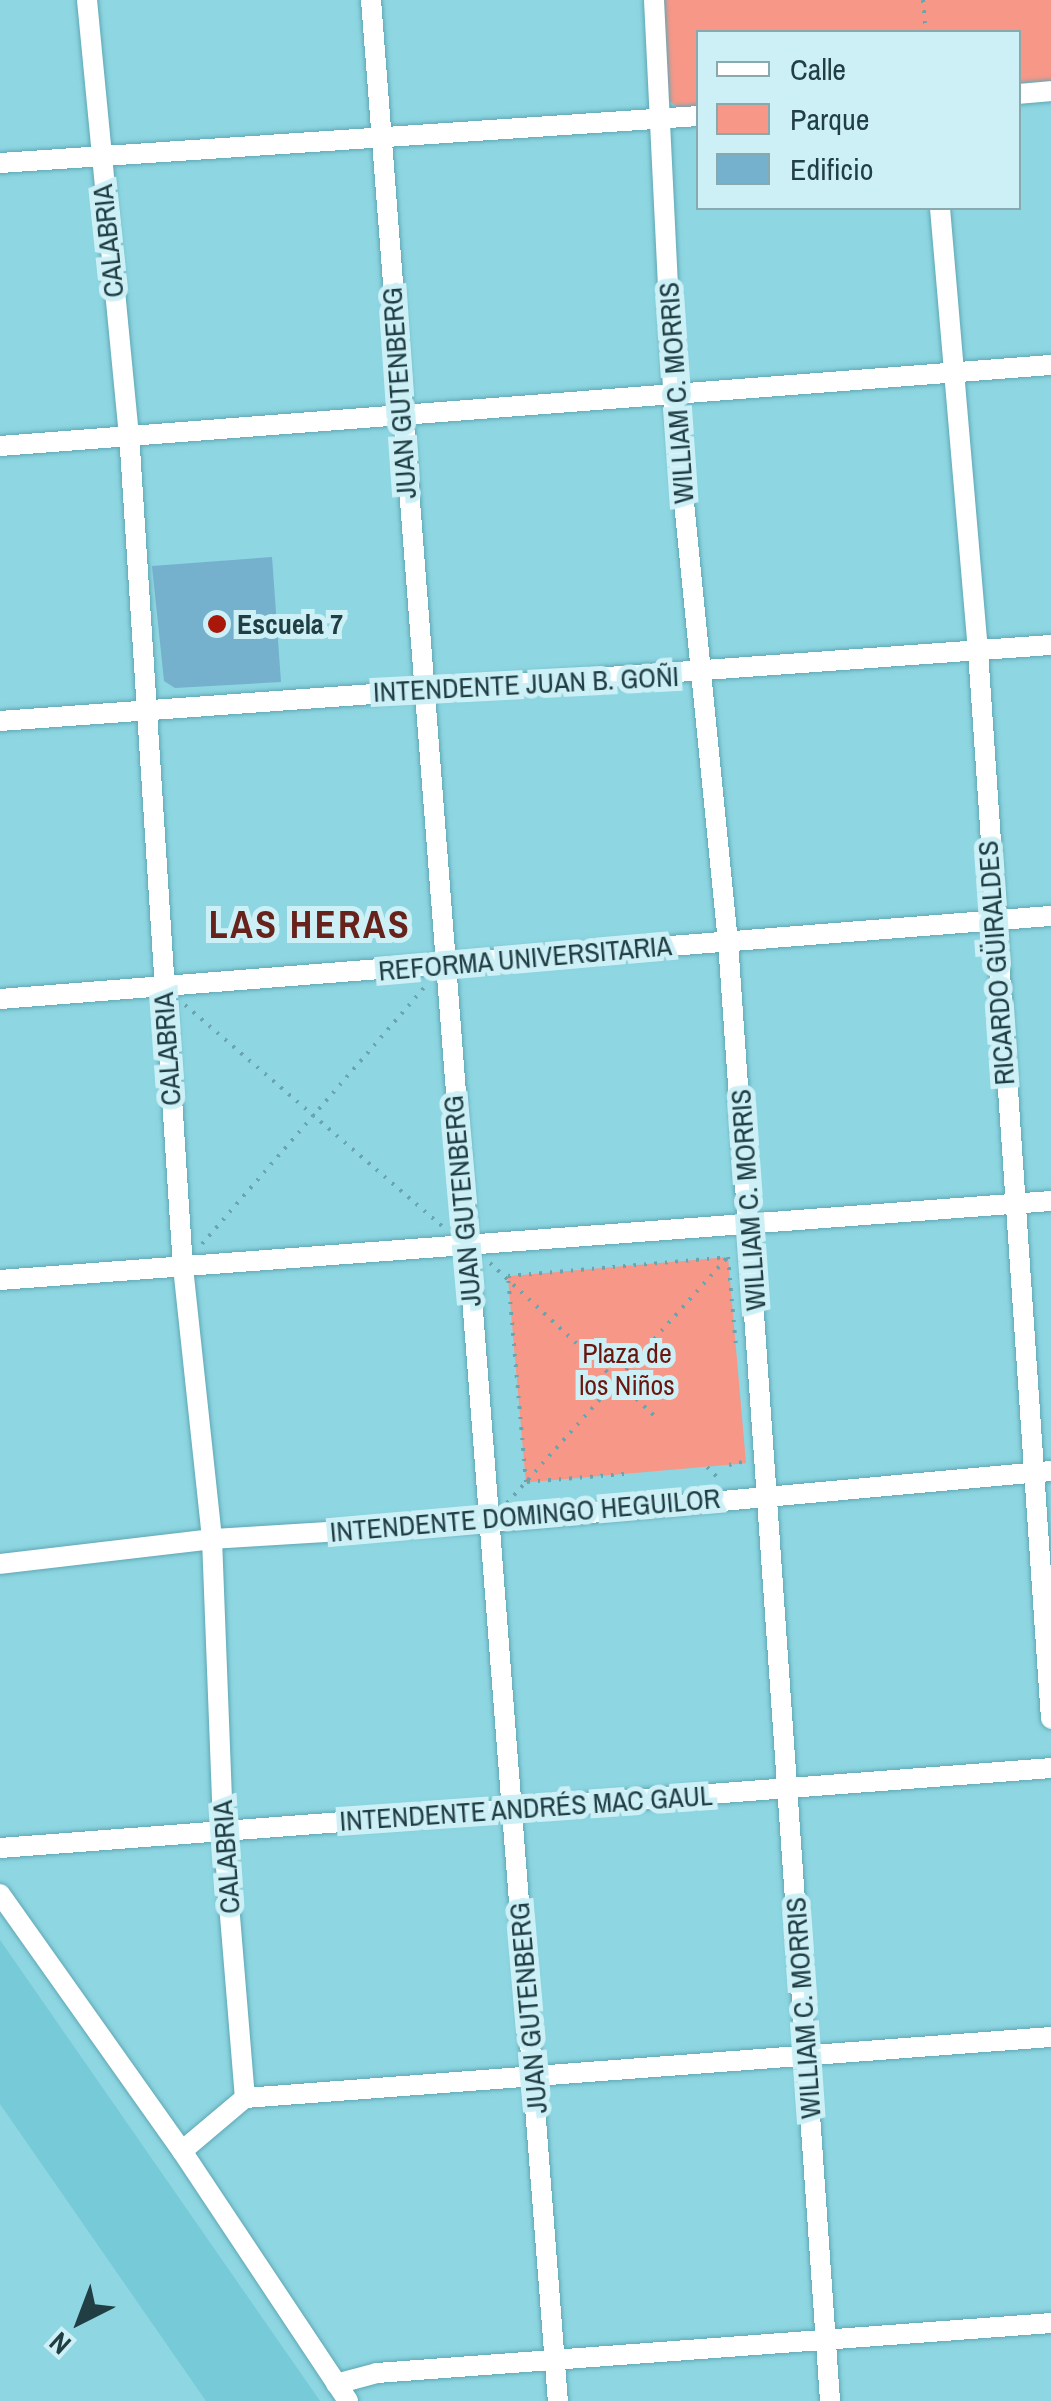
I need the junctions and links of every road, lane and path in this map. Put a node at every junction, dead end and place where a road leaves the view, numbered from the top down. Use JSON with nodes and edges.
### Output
{"nodes":[{"id":1,"x":88,"y":0,"type":"edge"},
{"id":2,"x":371,"y":0,"type":"edge"},
{"id":3,"x":654,"y":0,"type":"edge"},
{"id":4,"x":923,"y":0,"type":"edge"},
{"id":5,"x":926,"y":30,"type":"edge"},
{"id":6,"x":1051,"y":92,"type":"edge"},
{"id":7,"x":1021,"y":94,"type":"edge"},
{"id":8,"x":696,"y":116,"type":"edge"},
{"id":9,"x":662,"y":119,"type":"junction"},
{"id":10,"x":381,"y":136,"type":"junction"},
{"id":11,"x":99,"y":155,"type":"junction"},
{"id":12,"x":0,"y":164,"type":"edge"},
{"id":13,"x":940,"y":210,"type":"edge"},
{"id":14,"x":1051,"y":365,"type":"edge"},
{"id":15,"x":954,"y":372,"type":"junction"},
{"id":16,"x":673,"y":393,"type":"junction"},
{"id":17,"x":400,"y":413,"type":"junction"},
{"id":18,"x":129,"y":433,"type":"junction"},
{"id":19,"x":0,"y":446,"type":"edge"},
{"id":20,"x":1051,"y":645,"type":"edge"},
{"id":21,"x":978,"y":652,"type":"junction"},
{"id":22,"x":700,"y":673,"type":"junction"},
{"id":23,"x":424,"y":689,"type":"junction"},
{"id":24,"x":142,"y":710,"type":"junction"},
{"id":25,"x":0,"y":721,"type":"edge"},
{"id":26,"x":1051,"y":916,"type":"edge"},
{"id":27,"x":992,"y":921,"type":"junction"},
{"id":28,"x":728,"y":942,"type":"junction"},
{"id":29,"x":444,"y":964,"type":"junction"},
{"id":30,"x":162,"y":986,"type":"junction"},
{"id":31,"x":0,"y":999,"type":"edge"},
{"id":32,"x":313,"y":1116,"type":"junction"},
{"id":33,"x":1051,"y":1201,"type":"edge"},
{"id":34,"x":1013,"y":1204,"type":"junction"},
{"id":35,"x":750,"y":1224,"type":"junction"},
{"id":36,"x":464,"y":1245,"type":"junction"},
{"id":37,"x":728,"y":1257,"type":"junction"},
{"id":38,"x":182,"y":1266,"type":"junction"},
{"id":39,"x":508,"y":1276,"type":"junction"},
{"id":40,"x":0,"y":1280,"type":"edge"},
{"id":41,"x":736,"y":1351,"type":"dead end"},
{"id":42,"x":617,"y":1380,"type":"junction"},
{"id":43,"x":658,"y":1420,"type":"dead end"},
{"id":44,"x":744,"y":1445,"type":"dead end"},
{"id":45,"x":730,"y":1465,"type":"dead end"},
{"id":46,"x":1042,"y":1472,"type":"edge"},
{"id":47,"x":624,"y":1474,"type":"dead end"},
{"id":48,"x":526,"y":1482,"type":"junction"},
{"id":49,"x":771,"y":1494,"type":"junction"},
{"id":50,"x":491,"y":1522,"type":"junction"},
{"id":51,"x":212,"y":1539,"type":"junction"},
{"id":52,"x":0,"y":1564,"type":"edge"},
{"id":53,"x":1051,"y":1719,"type":"edge"},
{"id":54,"x":1051,"y":1768,"type":"edge"},
{"id":55,"x":789,"y":1788,"type":"junction"},
{"id":56,"x":511,"y":1809,"type":"junction"},
{"id":57,"x":223,"y":1831,"type":"junction"},
{"id":58,"x":0,"y":1848,"type":"edge"},
{"id":59,"x":0,"y":1894,"type":"edge"},
{"id":60,"x":1051,"y":2037,"type":"edge"},
{"id":61,"x":806,"y":2053,"type":"junction"},
{"id":62,"x":535,"y":2073,"type":"junction"},
{"id":63,"x":245,"y":2098,"type":"junction"},
{"id":64,"x":182,"y":2151,"type":"junction"},
{"id":65,"x":1051,"y":2324,"type":"edge"},
{"id":66,"x":826,"y":2340,"type":"junction"},
{"id":67,"x":555,"y":2360,"type":"junction"},
{"id":68,"x":342,"y":2393,"type":"edge"},
{"id":69,"x":558,"y":2401,"type":"edge"},
{"id":70,"x":830,"y":2401,"type":"edge"}],
"edges":[{"from":1,"to":11,"type":"street","name":"CALABRIA"},
{"from":2,"to":10,"type":"street","name":"JUAN GUTENBERG"},
{"from":3,"to":9,"type":"street","name":"WILLIAM C. MORRIS"},
{"from":4,"to":5,"type":"path"},
{"from":6,"to":7,"type":"street"},
{"from":8,"to":9,"type":"street"},
{"from":9,"to":10,"type":"street"},
{"from":9,"to":16,"type":"street","name":"WILLIAM C. MORRIS"},
{"from":10,"to":11,"type":"street"},
{"from":10,"to":17,"type":"street","name":"JUAN GUTENBERG"},
{"from":11,"to":12,"type":"street"},
{"from":11,"to":18,"type":"street","name":"CALABRIA"},
{"from":13,"to":15,"type":"street","name":"RICARDO GÜIRALDES"},
{"from":14,"to":15,"type":"street"},
{"from":15,"to":16,"type":"street"},
{"from":15,"to":21,"type":"street","name":"RICARDO GÜIRALDES"},
{"from":16,"to":17,"type":"street"},
{"from":16,"to":22,"type":"street","name":"WILLIAM C. MORRIS"},
{"from":17,"to":18,"type":"street"},
{"from":17,"to":23,"type":"street","name":"JUAN GUTENBERG"},
{"from":18,"to":19,"type":"street"},
{"from":18,"to":24,"type":"street","name":"CALABRIA"},
{"from":20,"to":21,"type":"street","name":"INTENDENTE JUAN B. GOÑI"},
{"from":21,"to":22,"type":"street","name":"INTENDENTE JUAN B. GOÑI"},
{"from":21,"to":27,"type":"street","name":"RICARDO GÜIRALDES"},
{"from":22,"to":23,"type":"street","name":"INTENDENTE JUAN B. GOÑI"},
{"from":22,"to":28,"type":"street","name":"WILLIAM C. MORRIS"},
{"from":23,"to":24,"type":"street","name":"INTENDENTE JUAN B. GOÑI"},
{"from":23,"to":29,"type":"street","name":"JUAN GUTENBERG"},
{"from":24,"to":25,"type":"street","name":"INTENDENTE JUAN B. GOÑI"},
{"from":24,"to":30,"type":"street","name":"CALABRIA"},
{"from":26,"to":27,"type":"street","name":"REFORMA UNIVERSITARIA"},
{"from":27,"to":28,"type":"street","name":"REFORMA UNIVERSITARIA"},
{"from":27,"to":34,"type":"street","name":"RICARDO GÜIRALDES"},
{"from":28,"to":29,"type":"street","name":"REFORMA UNIVERSITARIA"},
{"from":28,"to":35,"type":"street","name":"WILLIAM C. MORRIS"},
{"from":29,"to":30,"type":"street","name":"REFORMA UNIVERSITARIA"},
{"from":29,"to":32,"type":"path"},
{"from":29,"to":36,"type":"street","name":"JUAN GUTENBERG"},
{"from":30,"to":31,"type":"street","name":"REFORMA UNIVERSITARIA"},
{"from":30,"to":32,"type":"path"},
{"from":30,"to":38,"type":"street","name":"CALABRIA"},
{"from":32,"to":36,"type":"path"},
{"from":32,"to":38,"type":"path"},
{"from":33,"to":34,"type":"street"},
{"from":34,"to":35,"type":"street"},
{"from":34,"to":46,"type":"street","name":"RICARDO GÜIRALDES"},
{"from":35,"to":36,"type":"street"},
{"from":35,"to":37,"type":"path"},
{"from":35,"to":49,"type":"street","name":"WILLIAM C. MORRIS"},
{"from":36,"to":38,"type":"street"},
{"from":36,"to":39,"type":"path"},
{"from":36,"to":50,"type":"street","name":"JUAN GUTENBERG"},
{"from":37,"to":39,"type":"path"},
{"from":37,"to":41,"type":"path"},
{"from":37,"to":42,"type":"path"},
{"from":38,"to":40,"type":"street"},
{"from":38,"to":51,"type":"street","name":"CALABRIA"},
{"from":39,"to":42,"type":"path"},
{"from":39,"to":48,"type":"path"},
{"from":42,"to":43,"type":"path"},
{"from":42,"to":48,"type":"path"},
{"from":44,"to":45,"type":"path"},
{"from":46,"to":49,"type":"street","name":"INTENDENTE DOMINGO HEGUILOR"},
{"from":46,"to":53,"type":"street","name":"RICARDO GÜIRALDES"},
{"from":47,"to":48,"type":"path"},
{"from":48,"to":50,"type":"path"},
{"from":49,"to":50,"type":"street","name":"INTENDENTE DOMINGO HEGUILOR"},
{"from":49,"to":55,"type":"street","name":"WILLIAM C. MORRIS"},
{"from":50,"to":51,"type":"street","name":"INTENDENTE DOMINGO HEGUILOR"},
{"from":50,"to":56,"type":"street","name":"JUAN GUTENBERG"},
{"from":51,"to":52,"type":"street","name":"INTENDENTE DOMINGO HEGUILOR"},
{"from":51,"to":57,"type":"street","name":"CALABRIA"},
{"from":54,"to":55,"type":"street","name":"INTENDENTE ANDRÉS MAC GAUL"},
{"from":55,"to":56,"type":"street","name":"INTENDENTE ANDRÉS MAC GAUL"},
{"from":55,"to":61,"type":"street","name":"WILLIAM C. MORRIS"},
{"from":56,"to":57,"type":"street","name":"INTENDENTE ANDRÉS MAC GAUL"},
{"from":56,"to":62,"type":"street","name":"JUAN GUTENBERG"},
{"from":57,"to":58,"type":"street","name":"INTENDENTE ANDRÉS MAC GAUL"},
{"from":57,"to":63,"type":"street","name":"CALABRIA"},
{"from":59,"to":64,"type":"street"},
{"from":60,"to":61,"type":"street"},
{"from":61,"to":62,"type":"street"},
{"from":61,"to":66,"type":"street","name":"WILLIAM C. MORRIS"},
{"from":62,"to":63,"type":"street"},
{"from":62,"to":67,"type":"street","name":"JUAN GUTENBERG"},
{"from":63,"to":64,"type":"street"},
{"from":64,"to":68,"type":"street"},
{"from":65,"to":66,"type":"street"},
{"from":66,"to":67,"type":"street"},
{"from":66,"to":70,"type":"street","name":"WILLIAM C. MORRIS"},
{"from":67,"to":68,"type":"street"},
{"from":67,"to":69,"type":"street","name":"JUAN GUTENBERG"}]}
